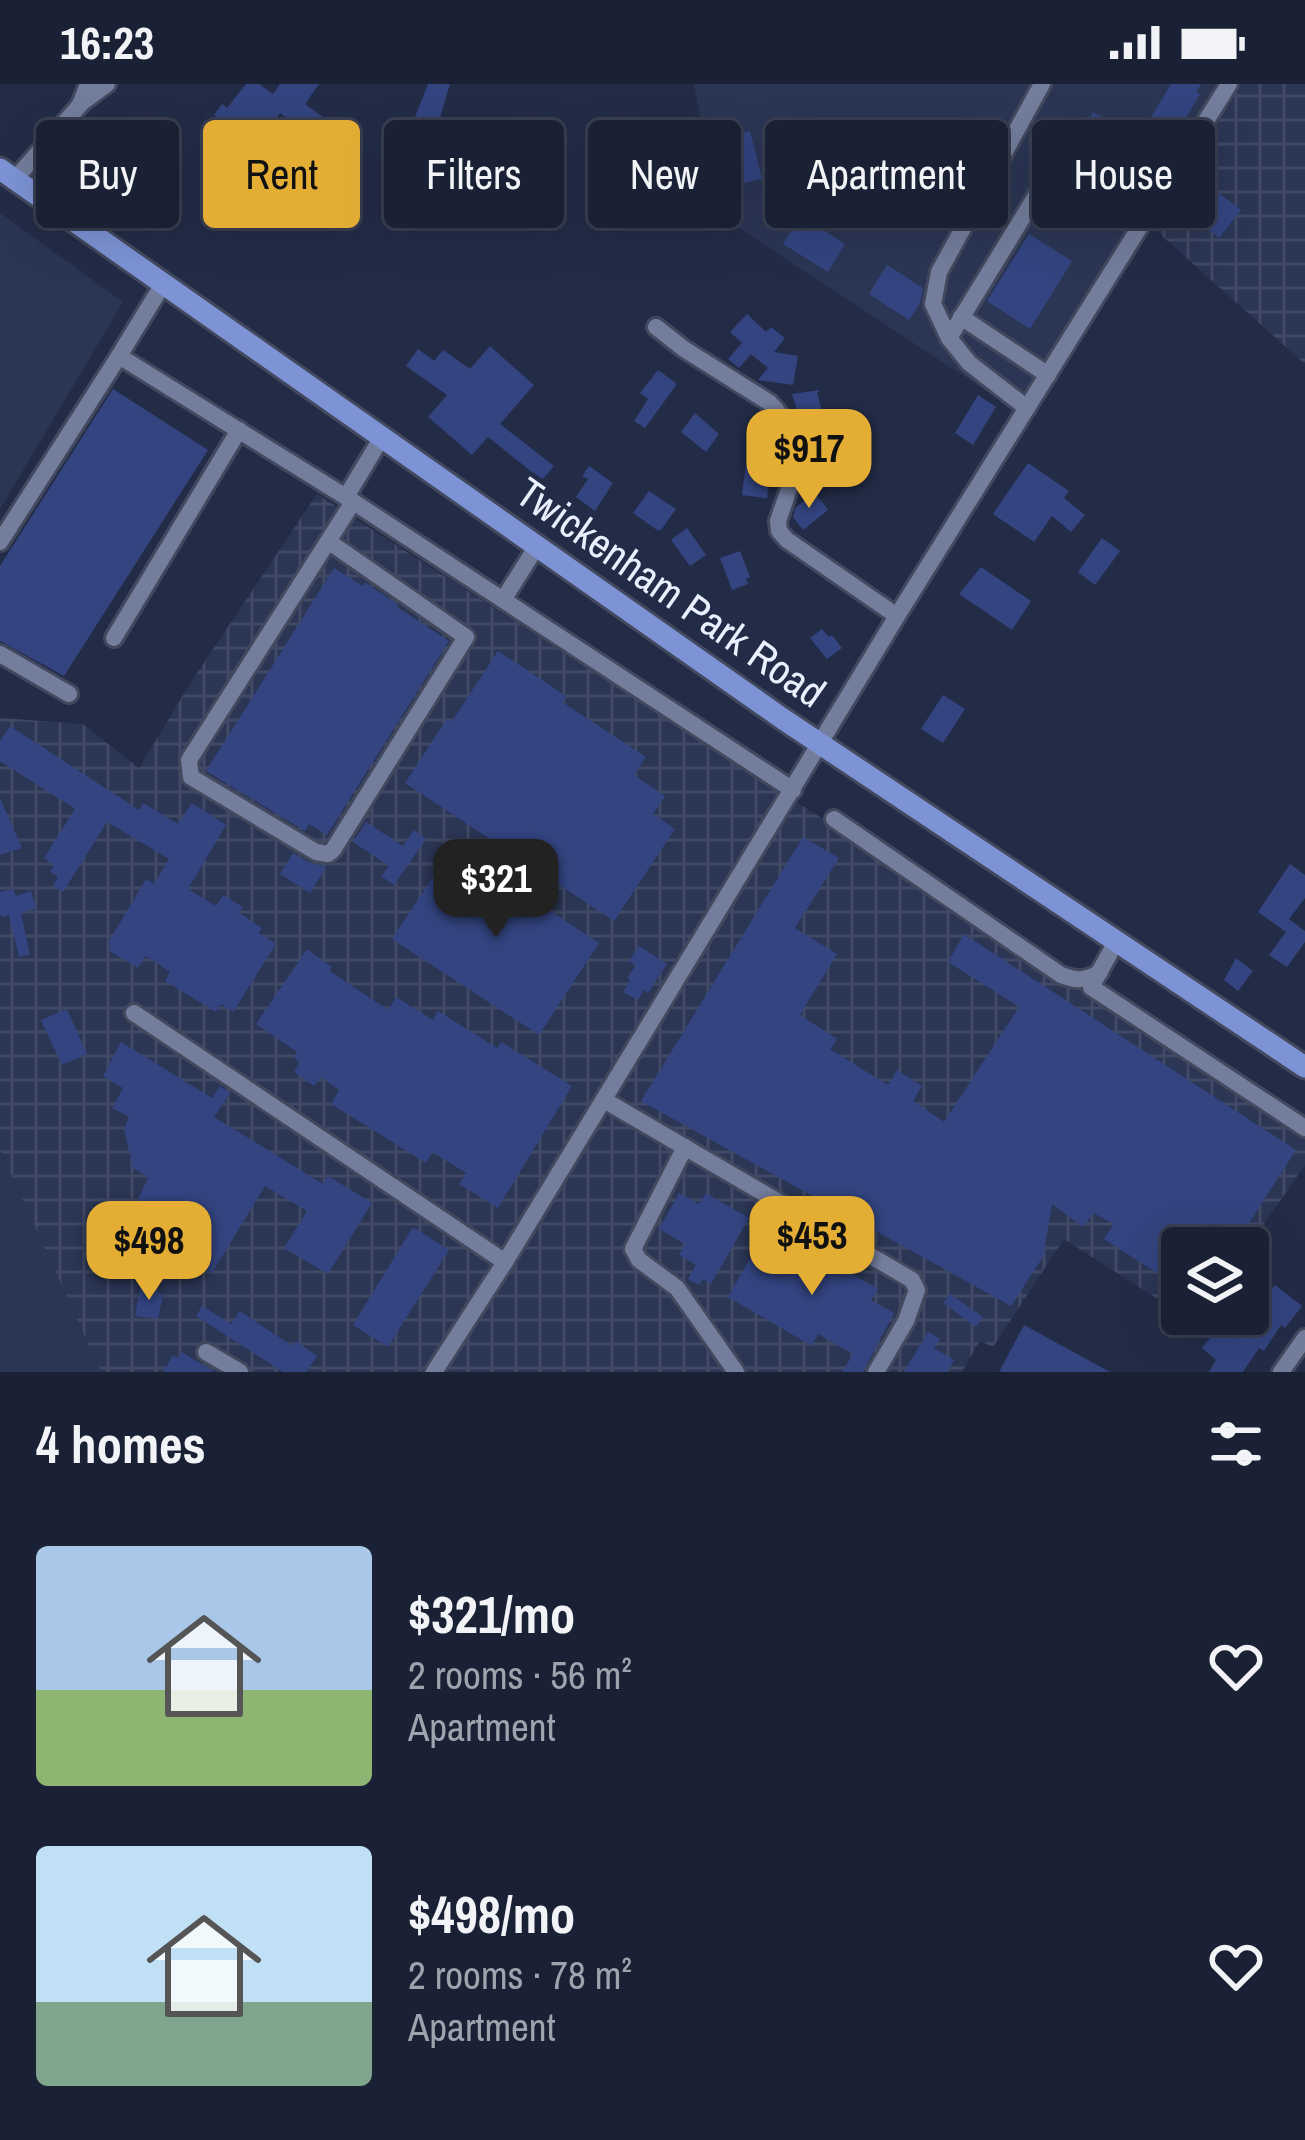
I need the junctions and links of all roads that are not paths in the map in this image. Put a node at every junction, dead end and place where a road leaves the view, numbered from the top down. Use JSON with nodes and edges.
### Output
{"nodes":[{"id":1,"x":88,"y":84,"type":"edge"},
{"id":2,"x":107,"y":84,"type":"edge"},
{"id":3,"x":1042,"y":84,"type":"edge"},
{"id":4,"x":1229,"y":84,"type":"edge"},
{"id":5,"x":80,"y":105,"type":"junction"},
{"id":6,"x":8,"y":174,"type":"edge"},
{"id":7,"x":1032,"y":202,"type":"edge"},
{"id":8,"x":164,"y":284,"type":"junction"},
{"id":9,"x":961,"y":317,"type":"junction"},
{"id":10,"x":656,"y":327,"type":"dead end"},
{"id":11,"x":949,"y":338,"type":"junction"},
{"id":12,"x":119,"y":356,"type":"junction"},
{"id":13,"x":1048,"y":375,"type":"junction"},
{"id":14,"x":1027,"y":408,"type":"junction"},
{"id":15,"x":239,"y":430,"type":"junction"},
{"id":16,"x":382,"y":437,"type":"junction"},
{"id":17,"x":350,"y":499,"type":"junction"},
{"id":18,"x":328,"y":541,"type":"junction"},
{"id":19,"x":0,"y":542,"type":"edge"},
{"id":20,"x":537,"y":546,"type":"junction"},
{"id":21,"x":503,"y":600,"type":"junction"},
{"id":22,"x":897,"y":616,"type":"junction"},
{"id":23,"x":113,"y":638,"type":"dead end"},
{"id":24,"x":0,"y":654,"type":"edge"},
{"id":25,"x":69,"y":694,"type":"dead end"},
{"id":26,"x":821,"y":744,"type":"junction"},
{"id":27,"x":793,"y":790,"type":"junction"},
{"id":28,"x":834,"y":820,"type":"dead end"},
{"id":29,"x":1116,"y":942,"type":"junction"},
{"id":30,"x":1100,"y":972,"type":"junction"},
{"id":31,"x":134,"y":1013,"type":"dead end"},
{"id":32,"x":1305,"y":1067,"type":"edge"},
{"id":33,"x":604,"y":1100,"type":"junction"},
{"id":34,"x":1305,"y":1127,"type":"edge"},
{"id":35,"x":686,"y":1147,"type":"junction"},
{"id":36,"x":505,"y":1262,"type":"junction"},
{"id":37,"x":1305,"y":1338,"type":"edge"},
{"id":38,"x":206,"y":1352,"type":"dead end"},
{"id":39,"x":241,"y":1372,"type":"edge"},
{"id":40,"x":434,"y":1372,"type":"edge"},
{"id":41,"x":736,"y":1372,"type":"edge"},
{"id":42,"x":876,"y":1372,"type":"edge"},
{"id":43,"x":1281,"y":1372,"type":"edge"}],
"edges":[{"from":1,"to":5,"type":"street"},
{"from":2,"to":5,"type":"street"},
{"from":3,"to":11,"type":"street"},
{"from":4,"to":13,"type":"street"},
{"from":5,"to":6,"type":"street"},
{"from":6,"to":8,"type":"main road","name":"Twickenham Park Road"},
{"from":7,"to":9,"type":"street"},
{"from":8,"to":12,"type":"street"},
{"from":8,"to":16,"type":"main road","name":"Twickenham Park Road"},
{"from":9,"to":11,"type":"street"},
{"from":9,"to":13,"type":"street"},
{"from":10,"to":22,"type":"street"},
{"from":11,"to":14,"type":"street"},
{"from":12,"to":15,"type":"street"},
{"from":12,"to":19,"type":"street"},
{"from":13,"to":14,"type":"street"},
{"from":14,"to":22,"type":"street"},
{"from":15,"to":17,"type":"street"},
{"from":15,"to":23,"type":"street"},
{"from":16,"to":17,"type":"street"},
{"from":16,"to":20,"type":"main road","name":"Twickenham Park Road"},
{"from":17,"to":18,"type":"street"},
{"from":17,"to":21,"type":"street"},
{"from":18,"to":18,"type":"street"},
{"from":20,"to":21,"type":"street"},
{"from":20,"to":26,"type":"main road","name":"Twickenham Park Road"},
{"from":21,"to":27,"type":"street"},
{"from":22,"to":26,"type":"street"},
{"from":24,"to":25,"type":"street"},
{"from":26,"to":27,"type":"street"},
{"from":26,"to":29,"type":"main road","name":"Twickenham Park Road"},
{"from":27,"to":33,"type":"street"},
{"from":28,"to":30,"type":"street"},
{"from":29,"to":30,"type":"street"},
{"from":29,"to":32,"type":"main road","name":"Twickenham Park Road"},
{"from":30,"to":34,"type":"street"},
{"from":31,"to":36,"type":"street"},
{"from":33,"to":35,"type":"street"},
{"from":33,"to":36,"type":"street"},
{"from":35,"to":41,"type":"street"},
{"from":35,"to":42,"type":"street"},
{"from":36,"to":40,"type":"street"},
{"from":37,"to":43,"type":"street"},
{"from":38,"to":39,"type":"street"}]}
